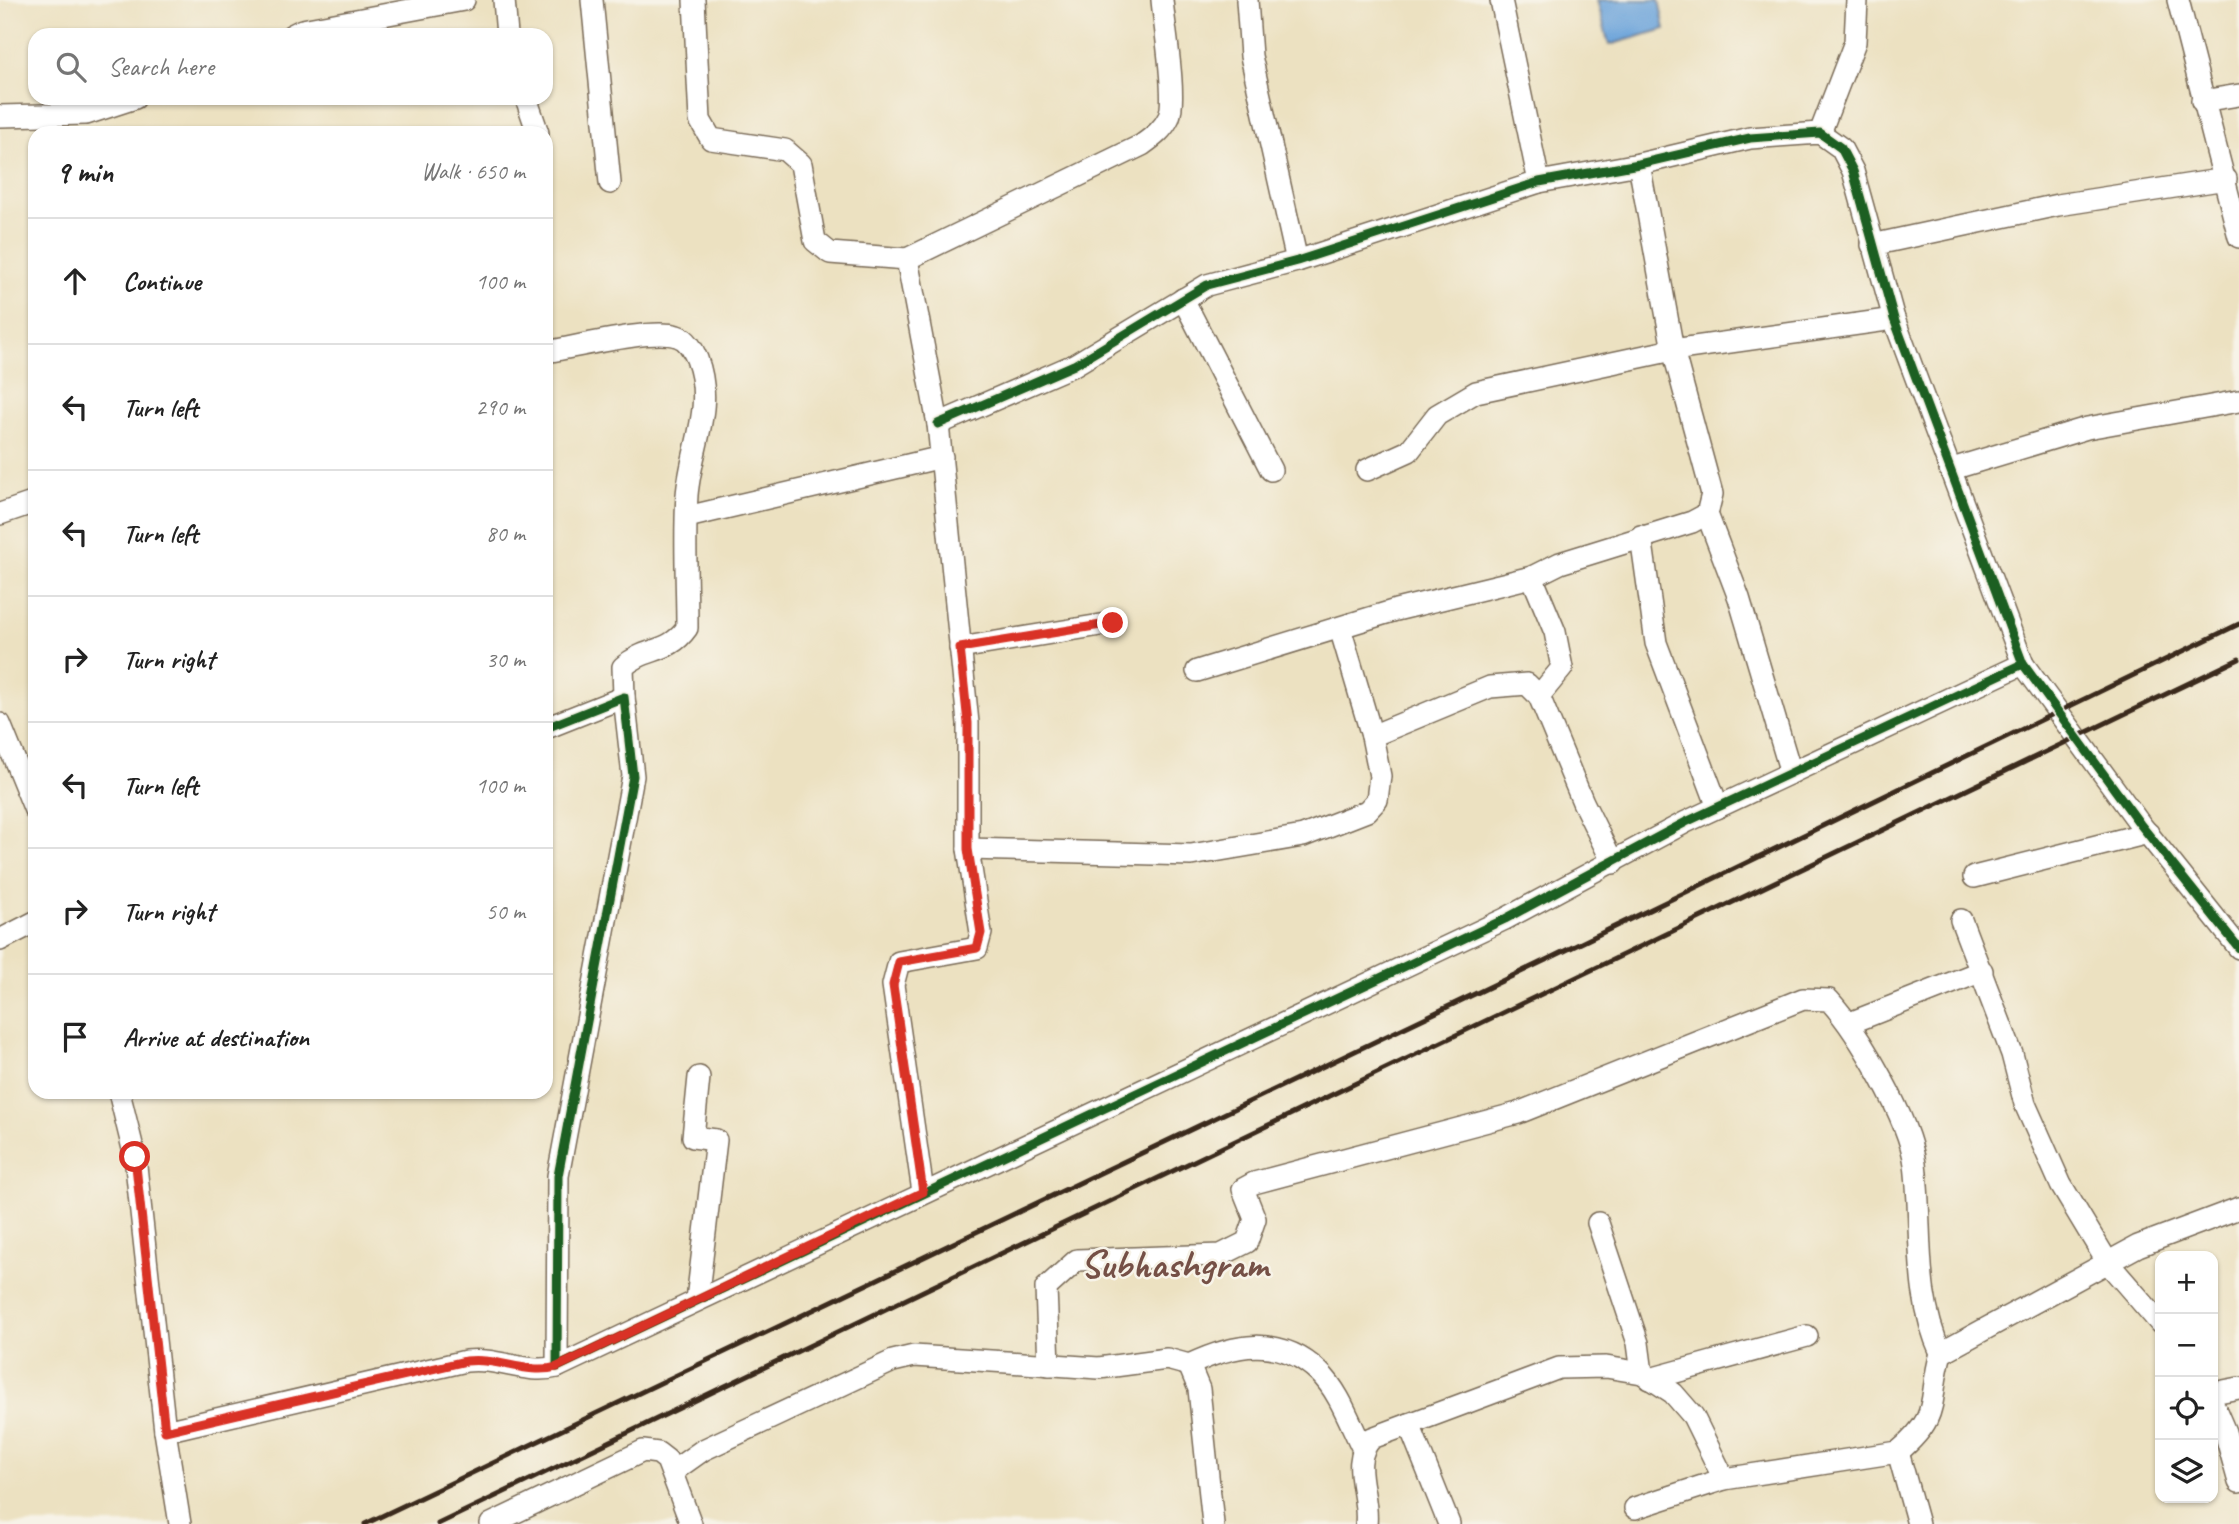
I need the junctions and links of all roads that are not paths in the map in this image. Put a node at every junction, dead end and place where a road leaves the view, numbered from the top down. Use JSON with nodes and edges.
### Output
{"nodes":[{"id":1,"x":464,"y":0,"type":"edge"},
{"id":2,"x":504,"y":0,"type":"edge"},
{"id":3,"x":592,"y":0,"type":"edge"},
{"id":4,"x":694,"y":0,"type":"edge"},
{"id":5,"x":1162,"y":0,"type":"edge"},
{"id":6,"x":1247,"y":0,"type":"edge"},
{"id":7,"x":1501,"y":0,"type":"edge"},
{"id":8,"x":1857,"y":0,"type":"edge"},
{"id":9,"x":2178,"y":0,"type":"edge"},
{"id":10,"x":313,"y":28,"type":"edge"},
{"id":11,"x":506,"y":28,"type":"edge"},
{"id":12,"x":2239,"y":95,"type":"edge"},
{"id":13,"x":2202,"y":101,"type":"junction"},
{"id":14,"x":114,"y":105,"type":"edge"},
{"id":15,"x":528,"y":105,"type":"edge"},
{"id":16,"x":0,"y":116,"type":"edge"},
{"id":17,"x":59,"y":124,"type":"edge"},
{"id":18,"x":536,"y":126,"type":"edge"},
{"id":19,"x":1820,"y":133,"type":"junction"},
{"id":20,"x":1639,"y":164,"type":"junction"},
{"id":21,"x":2226,"y":179,"type":"junction"},
{"id":22,"x":1539,"y":182,"type":"junction"},
{"id":23,"x":610,"y":183,"type":"dead end"},
{"id":24,"x":2239,"y":237,"type":"edge"},
{"id":25,"x":1872,"y":245,"type":"junction"},
{"id":26,"x":907,"y":259,"type":"junction"},
{"id":27,"x":1297,"y":261,"type":"junction"},
{"id":28,"x":1183,"y":299,"type":"junction"},
{"id":29,"x":1894,"y":319,"type":"junction"},
{"id":30,"x":1673,"y":350,"type":"junction"},
{"id":31,"x":553,"y":351,"type":"edge"},
{"id":32,"x":2239,"y":401,"type":"edge"},
{"id":33,"x":939,"y":424,"type":"junction"},
{"id":34,"x":942,"y":457,"type":"junction"},
{"id":35,"x":1952,"y":469,"type":"junction"},
{"id":36,"x":1271,"y":470,"type":"dead end"},
{"id":37,"x":1367,"y":470,"type":"dead end"},
{"id":38,"x":28,"y":504,"type":"edge"},
{"id":39,"x":0,"y":514,"type":"edge"},
{"id":40,"x":1707,"y":514,"type":"junction"},
{"id":41,"x":687,"y":517,"type":"junction"},
{"id":42,"x":1641,"y":536,"type":"junction"},
{"id":43,"x":1532,"y":577,"type":"junction"},
{"id":44,"x":1113,"y":623,"type":"dead end"},
{"id":45,"x":1340,"y":628,"type":"junction"},
{"id":46,"x":960,"y":648,"type":"junction"},
{"id":47,"x":2023,"y":664,"type":"junction"},
{"id":48,"x":1198,"y":671,"type":"dead end"},
{"id":49,"x":1539,"y":696,"type":"junction"},
{"id":50,"x":624,"y":697,"type":"junction"},
{"id":51,"x":0,"y":724,"type":"edge"},
{"id":52,"x":553,"y":725,"type":"edge"},
{"id":53,"x":1372,"y":736,"type":"junction"},
{"id":54,"x":1791,"y":773,"type":"junction"},
{"id":55,"x":28,"y":793,"type":"edge"},
{"id":56,"x":1718,"y":807,"type":"junction"},
{"id":57,"x":2148,"y":833,"type":"junction"},
{"id":58,"x":968,"y":849,"type":"junction"},
{"id":59,"x":1613,"y":863,"type":"junction"},
{"id":60,"x":1974,"y":877,"type":"dead end"},
{"id":61,"x":1961,"y":920,"type":"dead end"},
{"id":62,"x":28,"y":926,"type":"edge"},
{"id":63,"x":0,"y":940,"type":"edge"},
{"id":64,"x":2239,"y":948,"type":"edge"},
{"id":65,"x":1982,"y":971,"type":"junction"},
{"id":66,"x":1850,"y":1023,"type":"junction"},
{"id":67,"x":699,"y":1077,"type":"dead end"},
{"id":68,"x":121,"y":1099,"type":"edge"},
{"id":69,"x":923,"y":1192,"type":"junction"},
{"id":70,"x":2239,"y":1208,"type":"edge"},
{"id":71,"x":1598,"y":1223,"type":"dead end"},
{"id":72,"x":2108,"y":1263,"type":"junction"},
{"id":73,"x":697,"y":1300,"type":"junction"},
{"id":74,"x":2155,"y":1317,"type":"edge"},
{"id":75,"x":1807,"y":1336,"type":"dead end"},
{"id":76,"x":1941,"y":1353,"type":"junction"},
{"id":77,"x":1049,"y":1364,"type":"junction"},
{"id":78,"x":1189,"y":1365,"type":"junction"},
{"id":79,"x":557,"y":1367,"type":"junction"},
{"id":80,"x":1646,"y":1376,"type":"junction"},
{"id":81,"x":2239,"y":1388,"type":"edge"},
{"id":82,"x":2218,"y":1392,"type":"edge"},
{"id":83,"x":2218,"y":1416,"type":"edge"},
{"id":84,"x":1409,"y":1424,"type":"junction"},
{"id":85,"x":165,"y":1431,"type":"junction"},
{"id":86,"x":1362,"y":1447,"type":"junction"},
{"id":87,"x":1898,"y":1452,"type":"junction"},
{"id":88,"x":672,"y":1472,"type":"junction"},
{"id":89,"x":1724,"y":1479,"type":"junction"},
{"id":90,"x":2239,"y":1482,"type":"edge"},
{"id":91,"x":1636,"y":1508,"type":"dead end"},
{"id":92,"x":180,"y":1524,"type":"edge"},
{"id":93,"x":491,"y":1524,"type":"edge"},
{"id":94,"x":691,"y":1524,"type":"edge"},
{"id":95,"x":1213,"y":1524,"type":"edge"},
{"id":96,"x":1366,"y":1524,"type":"edge"},
{"id":97,"x":1449,"y":1524,"type":"edge"},
{"id":98,"x":1918,"y":1524,"type":"edge"}],
"edges":[{"from":1,"to":10,"type":"street"},
{"from":2,"to":11,"type":"street"},
{"from":3,"to":23,"type":"street"},
{"from":4,"to":26,"type":"street"},
{"from":5,"to":26,"type":"street"},
{"from":6,"to":27,"type":"street"},
{"from":7,"to":22,"type":"street"},
{"from":8,"to":19,"type":"street"},
{"from":9,"to":13,"type":"street"},
{"from":12,"to":13,"type":"street"},
{"from":13,"to":21,"type":"street"},
{"from":14,"to":17,"type":"street"},
{"from":15,"to":18,"type":"street"},
{"from":16,"to":17,"type":"street"},
{"from":19,"to":20,"type":"street"},
{"from":19,"to":25,"type":"street"},
{"from":20,"to":22,"type":"street"},
{"from":20,"to":30,"type":"street"},
{"from":21,"to":24,"type":"street"},
{"from":21,"to":25,"type":"street"},
{"from":22,"to":27,"type":"street"},
{"from":25,"to":29,"type":"street"},
{"from":26,"to":33,"type":"street"},
{"from":27,"to":28,"type":"street"},
{"from":28,"to":33,"type":"street"},
{"from":28,"to":36,"type":"street"},
{"from":29,"to":30,"type":"street"},
{"from":29,"to":35,"type":"street"},
{"from":30,"to":37,"type":"street"},
{"from":30,"to":40,"type":"street"},
{"from":31,"to":41,"type":"street"},
{"from":32,"to":35,"type":"street"},
{"from":33,"to":34,"type":"street"},
{"from":34,"to":41,"type":"street"},
{"from":34,"to":46,"type":"street"},
{"from":35,"to":47,"type":"street"},
{"from":38,"to":39,"type":"street"},
{"from":40,"to":42,"type":"street"},
{"from":40,"to":54,"type":"street"},
{"from":41,"to":50,"type":"street"},
{"from":42,"to":43,"type":"street"},
{"from":42,"to":56,"type":"street"},
{"from":43,"to":45,"type":"street"},
{"from":43,"to":49,"type":"street"},
{"from":44,"to":46,"type":"street"},
{"from":45,"to":48,"type":"street"},
{"from":45,"to":53,"type":"street"},
{"from":46,"to":58,"type":"street"},
{"from":47,"to":54,"type":"street"},
{"from":47,"to":57,"type":"street"},
{"from":49,"to":53,"type":"street"},
{"from":49,"to":59,"type":"street"},
{"from":50,"to":52,"type":"street"},
{"from":50,"to":79,"type":"street"},
{"from":51,"to":55,"type":"street"},
{"from":53,"to":58,"type":"street"},
{"from":54,"to":56,"type":"street"},
{"from":56,"to":59,"type":"street"},
{"from":57,"to":60,"type":"street"},
{"from":57,"to":64,"type":"street"},
{"from":58,"to":69,"type":"street"},
{"from":59,"to":69,"type":"street"},
{"from":61,"to":65,"type":"street"},
{"from":62,"to":63,"type":"street"},
{"from":65,"to":66,"type":"street"},
{"from":65,"to":72,"type":"street"},
{"from":66,"to":76,"type":"street"},
{"from":66,"to":77,"type":"street"},
{"from":67,"to":73,"type":"street"},
{"from":68,"to":85,"type":"street"},
{"from":69,"to":73,"type":"street"},
{"from":70,"to":72,"type":"street"},
{"from":71,"to":80,"type":"street"},
{"from":72,"to":74,"type":"street"},
{"from":72,"to":76,"type":"street"},
{"from":73,"to":79,"type":"street"},
{"from":75,"to":80,"type":"street"},
{"from":76,"to":87,"type":"street"},
{"from":77,"to":78,"type":"street"},
{"from":77,"to":88,"type":"street"},
{"from":78,"to":86,"type":"street"},
{"from":78,"to":95,"type":"street"},
{"from":79,"to":85,"type":"street"},
{"from":80,"to":84,"type":"street"},
{"from":80,"to":89,"type":"street"},
{"from":81,"to":82,"type":"street"},
{"from":83,"to":90,"type":"street"},
{"from":84,"to":86,"type":"street"},
{"from":84,"to":97,"type":"street"},
{"from":85,"to":92,"type":"street"},
{"from":86,"to":96,"type":"street"},
{"from":87,"to":89,"type":"street"},
{"from":87,"to":98,"type":"street"},
{"from":88,"to":93,"type":"street"},
{"from":88,"to":94,"type":"street"},
{"from":89,"to":91,"type":"street"}]}
